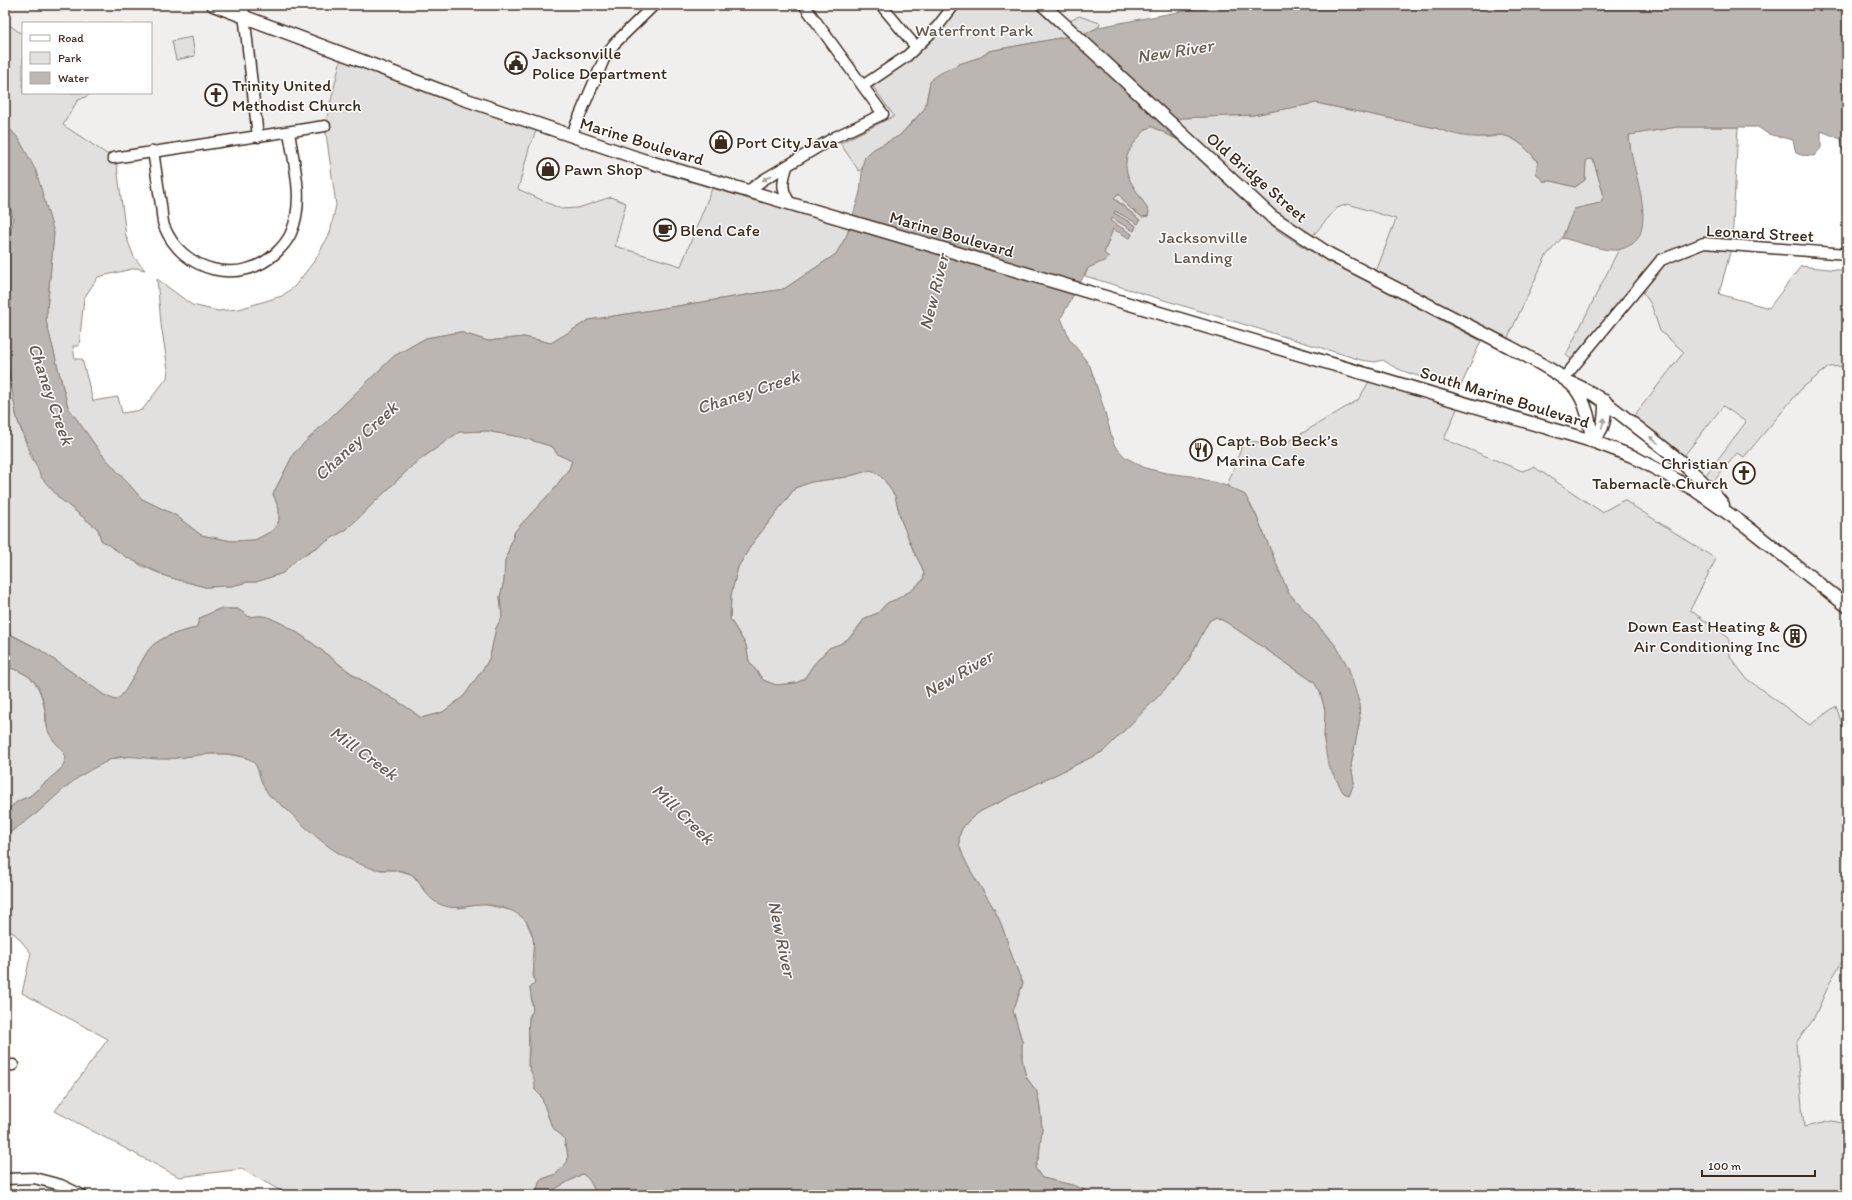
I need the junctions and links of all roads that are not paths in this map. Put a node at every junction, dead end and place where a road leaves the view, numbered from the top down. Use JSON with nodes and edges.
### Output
{"nodes":[{"id":1,"x":213,"y":5,"type":"edge"},
{"id":2,"x":654,"y":5,"type":"edge"},
{"id":3,"x":804,"y":5,"type":"edge"},
{"id":4,"x":881,"y":5,"type":"edge"},
{"id":5,"x":954,"y":5,"type":"edge"},
{"id":6,"x":1044,"y":5,"type":"edge"},
{"id":7,"x":244,"y":11,"type":"edge"},
{"id":8,"x":916,"y":47,"type":"junction"},
{"id":9,"x":864,"y":85,"type":"junction"},
{"id":10,"x":325,"y":126,"type":"dead end"},
{"id":11,"x":289,"y":132,"type":"junction"},
{"id":12,"x":570,"y":136,"type":"junction"},
{"id":13,"x":258,"y":137,"type":"junction"},
{"id":14,"x":153,"y":151,"type":"junction"},
{"id":15,"x":113,"y":158,"type":"dead end"},
{"id":16,"x":786,"y":167,"type":"junction"},
{"id":17,"x":748,"y":191,"type":"junction"},
{"id":18,"x":791,"y":204,"type":"junction"},
{"id":19,"x":1847,"y":254,"type":"edge"},
{"id":20,"x":1115,"y":299,"type":"joint"},
{"id":21,"x":1563,"y":379,"type":"junction"},
{"id":22,"x":1605,"y":402,"type":"junction"},
{"id":23,"x":1592,"y":440,"type":"junction"},
{"id":24,"x":1731,"y":516,"type":"junction"},
{"id":25,"x":1847,"y":606,"type":"edge"},
{"id":26,"x":5,"y":1179,"type":"edge"},
{"id":27,"x":82,"y":1195,"type":"edge"}],
"edges":[{"from":1,"to":7,"type":"main road","name":"Marine Boulevard"},
{"from":2,"to":12,"type":"street"},
{"from":3,"to":9,"type":"street"},
{"from":4,"to":8,"type":"street"},
{"from":5,"to":8,"type":"street"},
{"from":6,"to":21,"type":"main road","name":"Old Bridge Street"},
{"from":7,"to":12,"type":"main road","name":"Marine Boulevard"},
{"from":7,"to":13,"type":"street"},
{"from":8,"to":9,"type":"street"},
{"from":9,"to":16,"type":"street"},
{"from":10,"to":11,"type":"street"},
{"from":11,"to":13,"type":"street"},
{"from":11,"to":14,"type":"street"},
{"from":12,"to":17,"type":"main road","name":"Marine Boulevard"},
{"from":13,"to":14,"type":"street"},
{"from":14,"to":15,"type":"street"},
{"from":16,"to":17,"type":"street","one_way":true},
{"from":16,"to":18,"type":"street"},
{"from":17,"to":18,"type":"main road","name":"Marine Boulevard"},
{"from":18,"to":20,"type":"main road","name":"Marine Boulevard"},
{"from":19,"to":21,"type":"street","name":"Leonard Street"},
{"from":20,"to":23,"type":"main road","name":"South Marine Boulevard"},
{"from":21,"to":22,"type":"main road","name":"Old Bridge Street"},
{"from":21,"to":23,"type":"main road","name":"Old Bridge Street"},
{"from":23,"to":22,"type":"main road","one_way":true},
{"from":24,"to":22,"type":"main road","name":"Old Bridge Street","one_way":true},
{"from":23,"to":24,"type":"main road","name":"South Marine Boulevard"},
{"from":24,"to":25,"type":"main road","name":"South Marine Boulevard"},
{"from":26,"to":27,"type":"street"}]}
